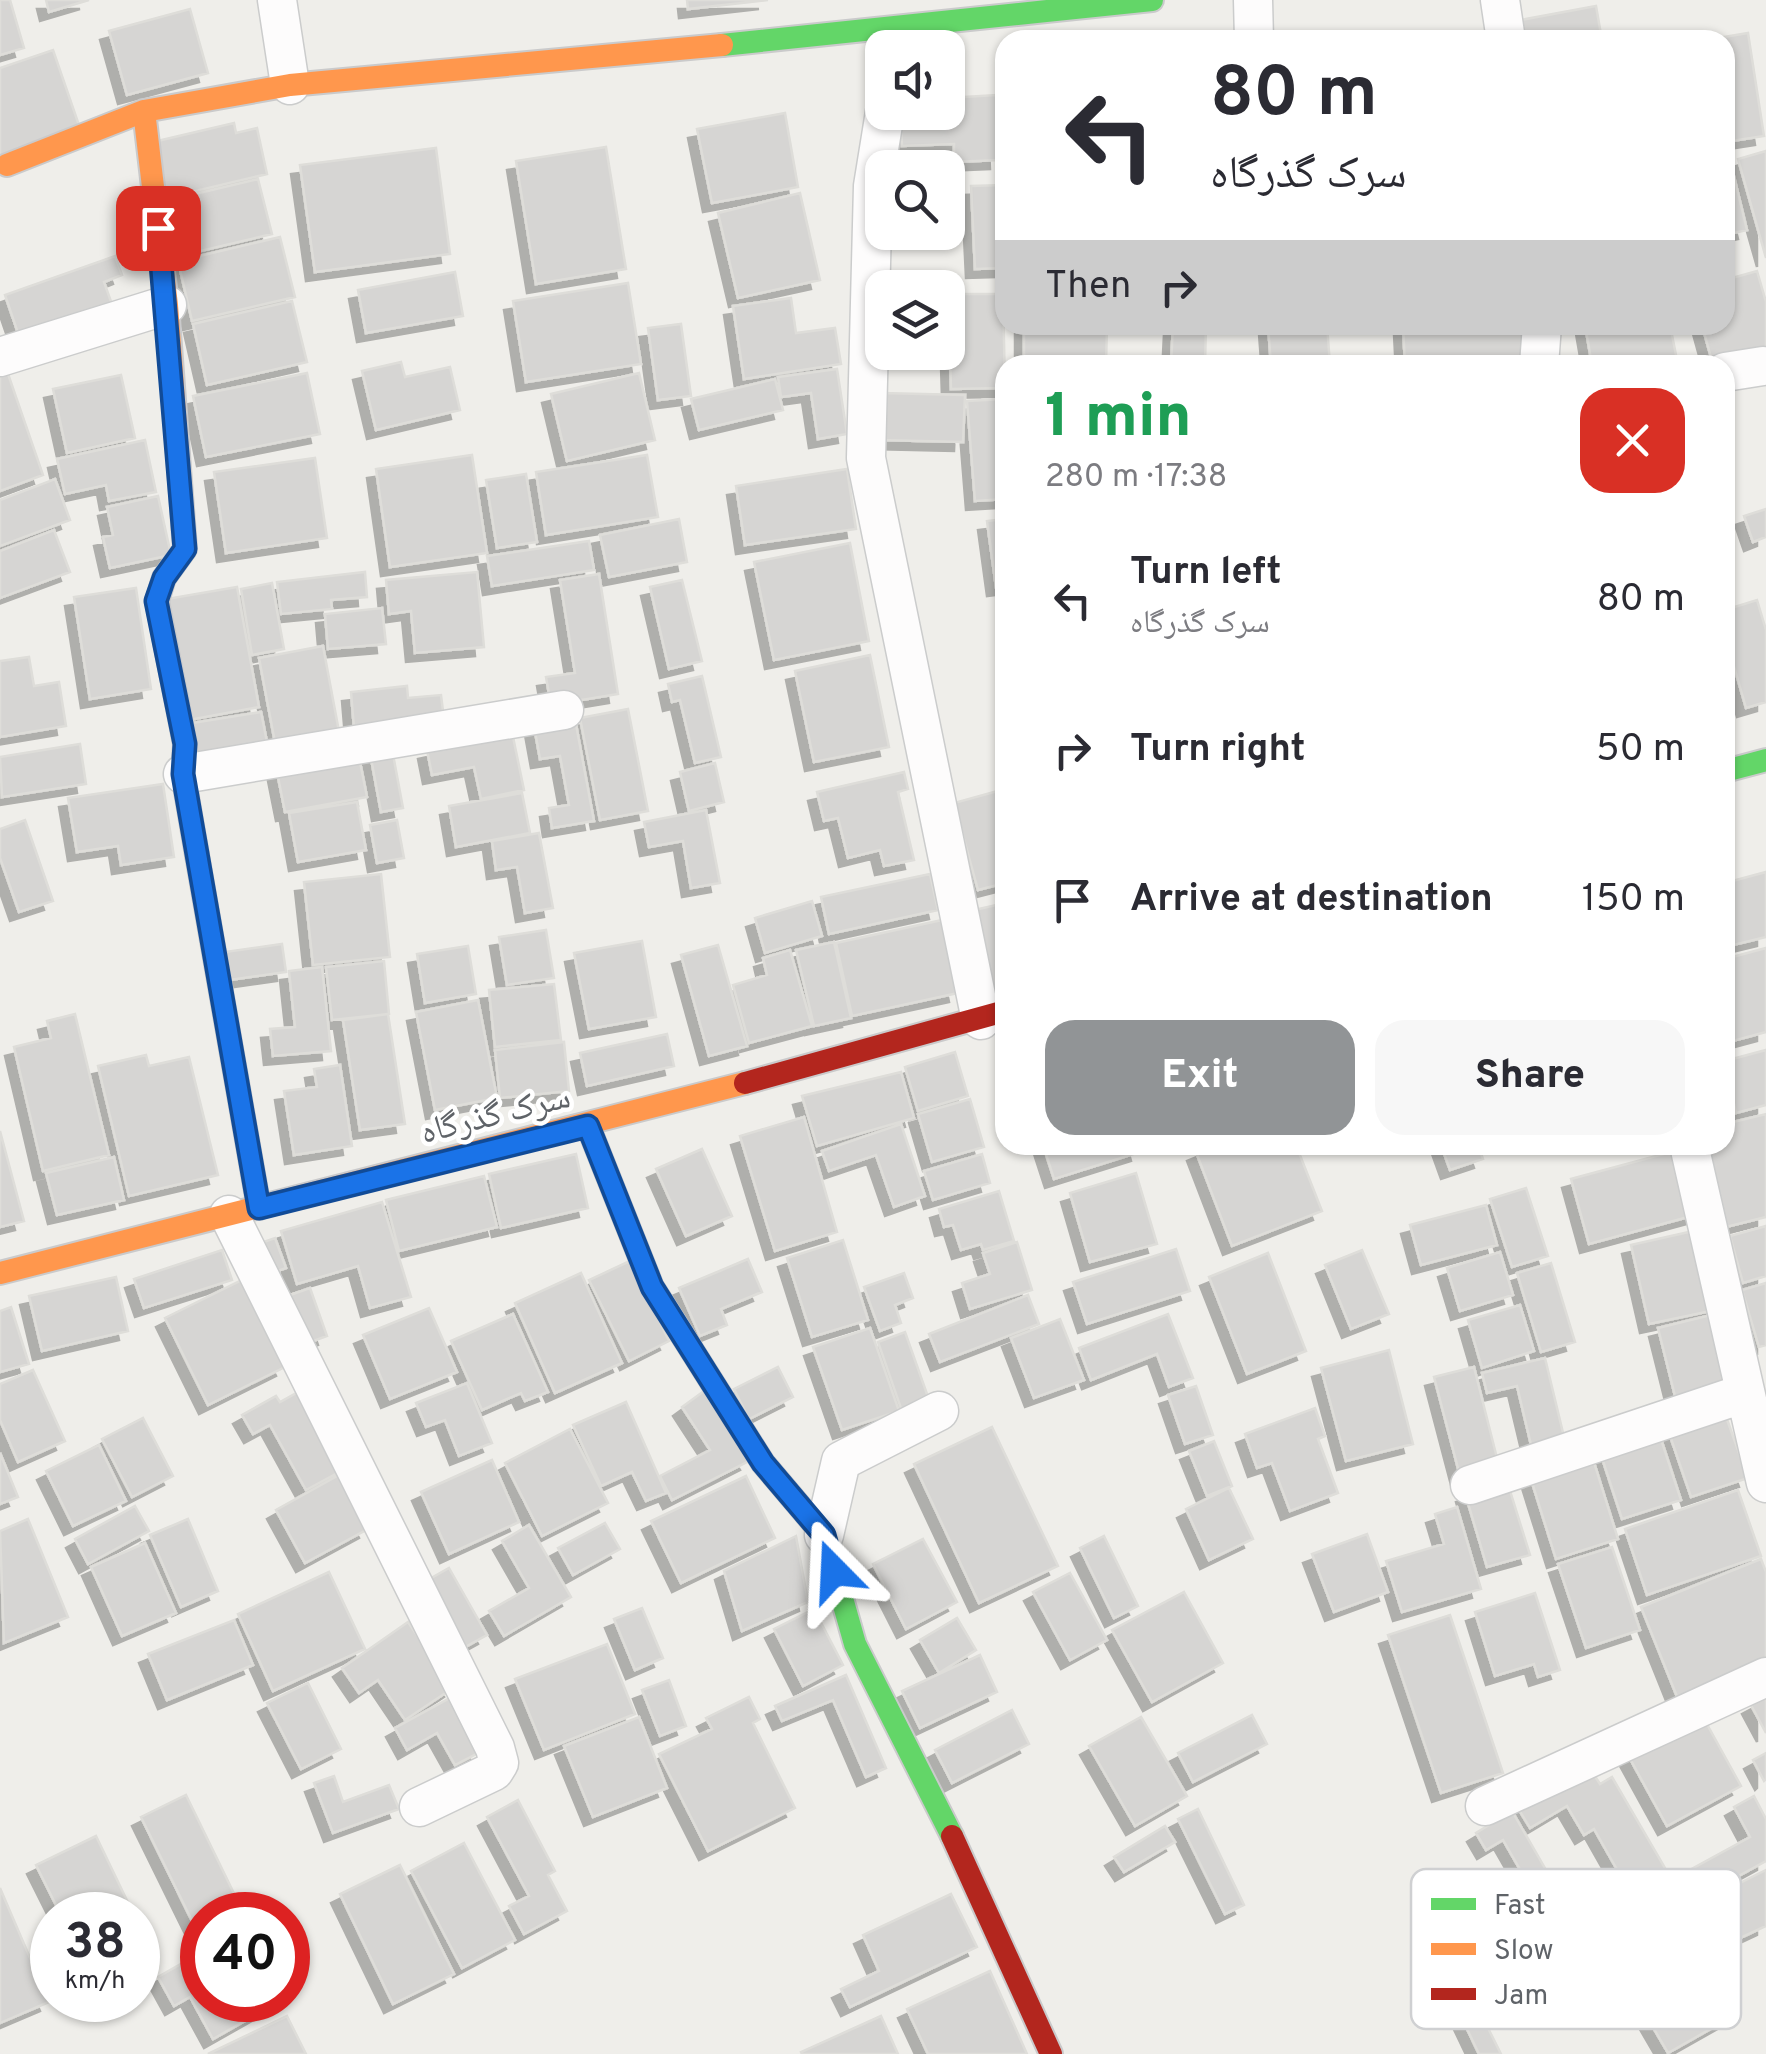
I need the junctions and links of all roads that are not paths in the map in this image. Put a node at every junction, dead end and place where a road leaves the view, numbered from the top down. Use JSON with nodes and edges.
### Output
{"nodes":[{"id":1,"x":277,"y":0,"type":"edge"},
{"id":2,"x":1152,"y":0,"type":"edge"},
{"id":3,"x":1253,"y":0,"type":"edge"},
{"id":4,"x":1500,"y":0,"type":"edge"},
{"id":5,"x":950,"y":30,"type":"edge"},
{"id":6,"x":1254,"y":30,"type":"edge"},
{"id":7,"x":1504,"y":30,"type":"edge"},
{"id":8,"x":865,"y":40,"type":"edge"},
{"id":9,"x":290,"y":86,"type":"junction"},
{"id":10,"x":144,"y":110,"type":"junction"},
{"id":11,"x":882,"y":130,"type":"edge"},
{"id":12,"x":7,"y":164,"type":"dead end"},
{"id":13,"x":167,"y":305,"type":"junction"},
{"id":14,"x":0,"y":357,"type":"edge"},
{"id":15,"x":1763,"y":366,"type":"dead end"},
{"id":16,"x":1735,"y":370,"type":"edge"},
{"id":17,"x":564,"y":710,"type":"dead end"},
{"id":18,"x":1766,"y":760,"type":"edge"},
{"id":19,"x":1735,"y":768,"type":"edge"},
{"id":20,"x":183,"y":774,"type":"junction"},
{"id":21,"x":993,"y":1016,"type":"edge"},
{"id":22,"x":588,"y":1126,"type":"junction"},
{"id":23,"x":1691,"y":1155,"type":"edge"},
{"id":24,"x":244,"y":1212,"type":"junction"},
{"id":25,"x":0,"y":1272,"type":"edge"},
{"id":26,"x":1742,"y":1394,"type":"junction"},
{"id":27,"x":940,"y":1411,"type":"dead end"},
{"id":28,"x":1766,"y":1483,"type":"edge"},
{"id":29,"x":1470,"y":1485,"type":"dead end"},
{"id":30,"x":824,"y":1535,"type":"junction"},
{"id":31,"x":1766,"y":1678,"type":"edge"},
{"id":32,"x":1485,"y":1806,"type":"dead end"},
{"id":33,"x":420,"y":1807,"type":"dead end"},
{"id":34,"x":1052,"y":2054,"type":"edge"}],
"edges":[{"from":1,"to":9,"type":"street"},
{"from":2,"to":5,"type":"street"},
{"from":3,"to":6,"type":"street"},
{"from":4,"to":7,"type":"street"},
{"from":8,"to":9,"type":"street"},
{"from":9,"to":10,"type":"street"},
{"from":10,"to":12,"type":"street"},
{"from":10,"to":13,"type":"street"},
{"from":11,"to":21,"type":"street"},
{"from":13,"to":14,"type":"street"},
{"from":13,"to":20,"type":"street"},
{"from":15,"to":16,"type":"street"},
{"from":17,"to":20,"type":"street"},
{"from":18,"to":19,"type":"street"},
{"from":20,"to":24,"type":"street"},
{"from":21,"to":22,"type":"street","name":"سرک گذرگاه"},
{"from":22,"to":24,"type":"street","name":"سرک گذرگاه"},
{"from":22,"to":30,"type":"street"},
{"from":23,"to":26,"type":"street"},
{"from":24,"to":25,"type":"street","name":"سرک گذرگاه"},
{"from":24,"to":33,"type":"street"},
{"from":26,"to":28,"type":"street"},
{"from":26,"to":29,"type":"street"},
{"from":27,"to":30,"type":"street"},
{"from":30,"to":34,"type":"street"},
{"from":31,"to":32,"type":"street"}]}
